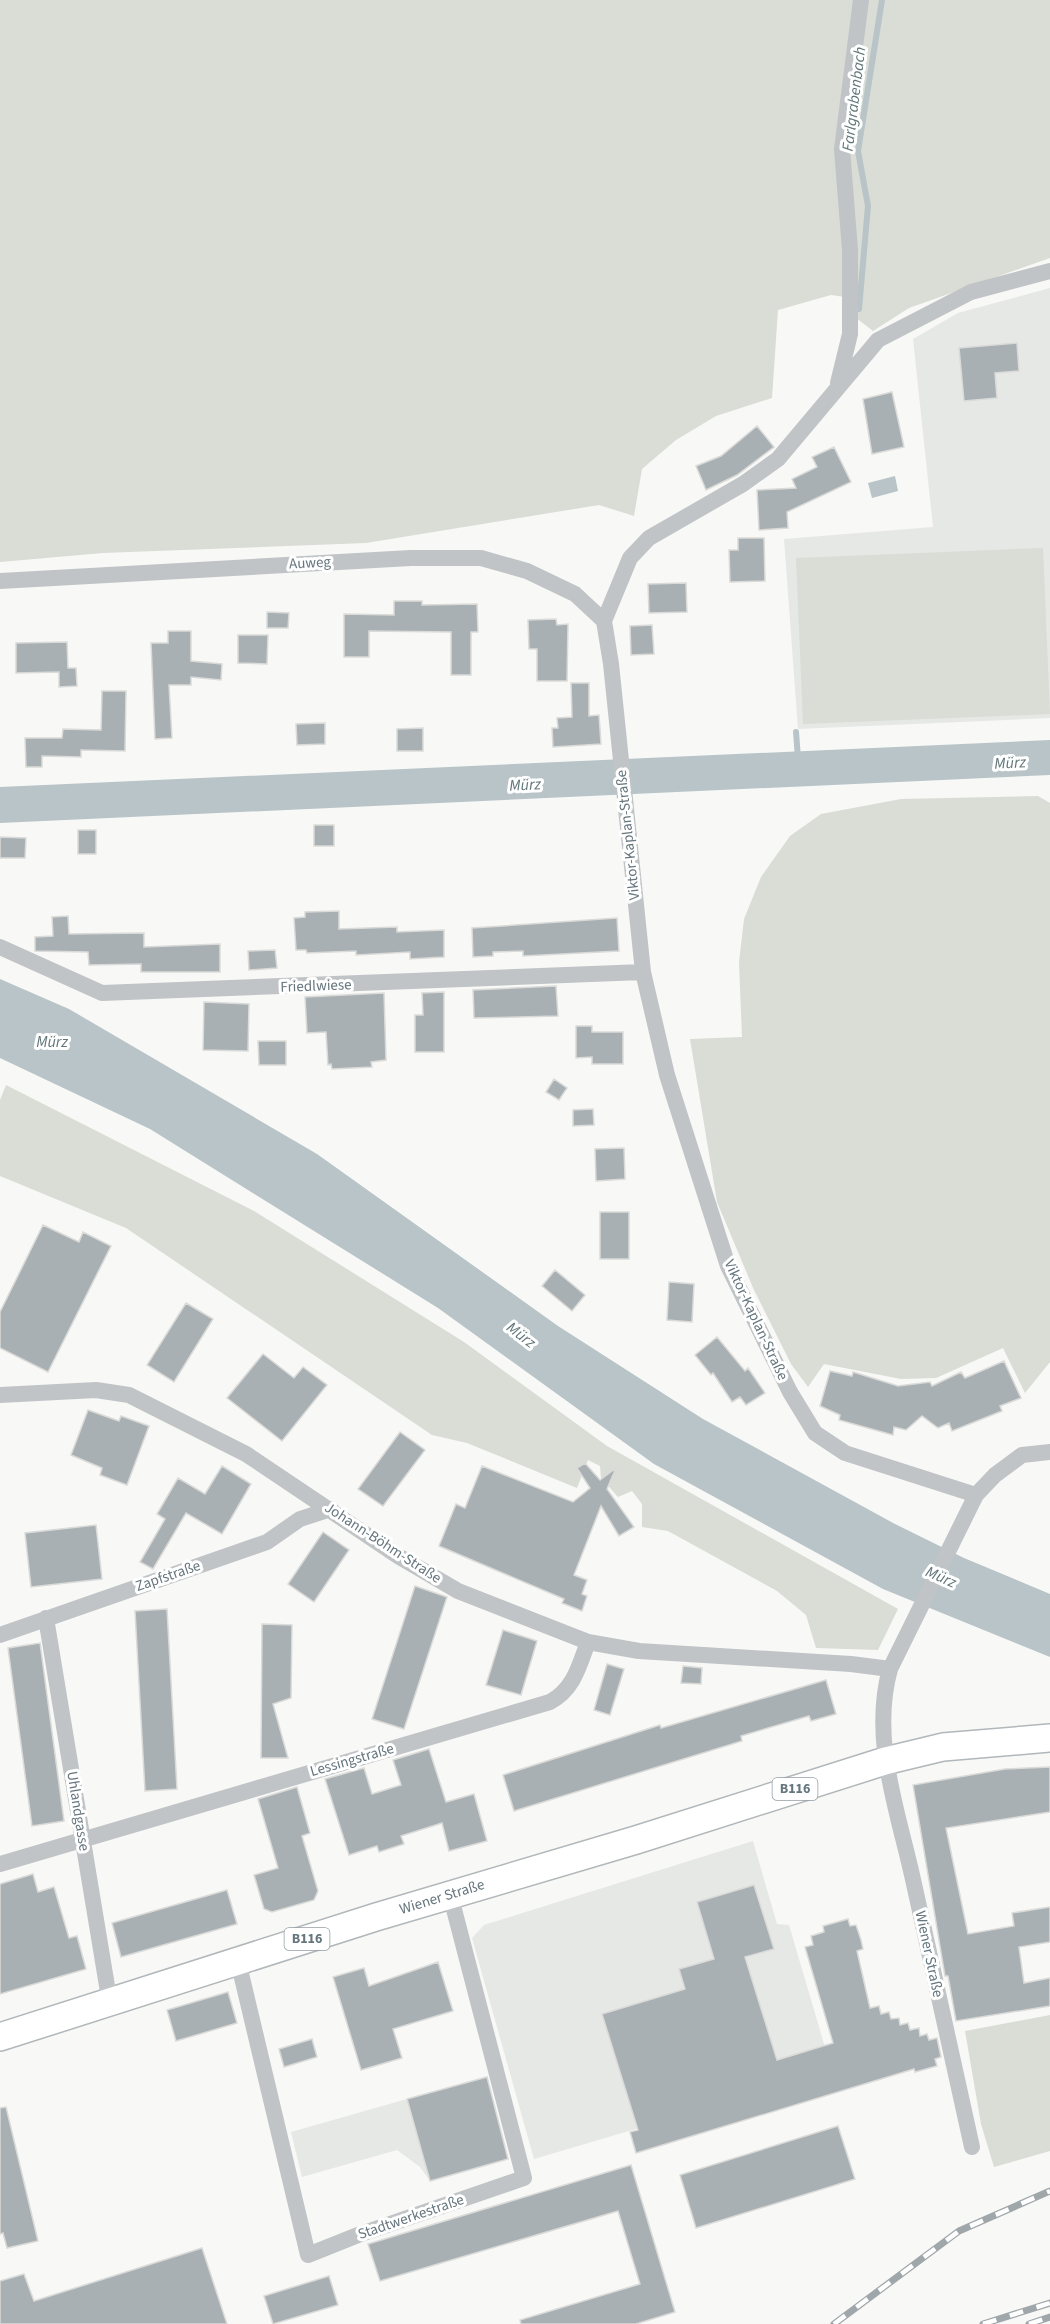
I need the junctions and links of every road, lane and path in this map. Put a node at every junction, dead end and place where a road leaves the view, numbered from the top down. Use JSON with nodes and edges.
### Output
{"nodes":[{"id":1,"x":861,"y":0,"type":"edge"},
{"id":2,"x":1050,"y":271,"type":"edge"},
{"id":3,"x":837,"y":387,"type":"junction"},
{"id":4,"x":0,"y":580,"type":"edge"},
{"id":5,"x":604,"y":621,"type":"junction"},
{"id":6,"x":0,"y":947,"type":"edge"},
{"id":7,"x":643,"y":972,"type":"junction"},
{"id":8,"x":0,"y":1395,"type":"edge"},
{"id":9,"x":1050,"y":1452,"type":"edge"},
{"id":10,"x":976,"y":1495,"type":"junction"},
{"id":11,"x":331,"y":1509,"type":"junction"},
{"id":12,"x":46,"y":1618,"type":"junction"},
{"id":13,"x":0,"y":1635,"type":"edge"},
{"id":14,"x":588,"y":1642,"type":"junction"},
{"id":15,"x":890,"y":1669,"type":"junction"},
{"id":16,"x":1050,"y":1738,"type":"edge"},
{"id":17,"x":885,"y":1761,"type":"junction"},
{"id":18,"x":83,"y":1838,"type":"junction"},
{"id":19,"x":0,"y":1864,"type":"edge"},
{"id":20,"x":450,"y":1894,"type":"junction"},
{"id":21,"x":238,"y":1961,"type":"junction"},
{"id":22,"x":110,"y":2004,"type":"junction"},
{"id":23,"x":0,"y":2037,"type":"edge"},
{"id":24,"x":972,"y":2147,"type":"dead end"}],
"edges":[{"from":1,"to":3,"type":"street"},
{"from":2,"to":3,"type":"street"},
{"from":3,"to":5,"type":"street"},
{"from":4,"to":5,"type":"street","name":"Auweg"},
{"from":5,"to":7,"type":"street","name":"Viktor-Kaplan-Straße"},
{"from":6,"to":7,"type":"street","name":"Friedlwiese"},
{"from":7,"to":10,"type":"street","name":"Viktor-Kaplan-Straße"},
{"from":8,"to":11,"type":"street","name":"Johann-Böhm-Straße"},
{"from":9,"to":10,"type":"street"},
{"from":10,"to":15,"type":"street"},
{"from":11,"to":12,"type":"street","name":"Zapfstraße"},
{"from":11,"to":14,"type":"street","name":"Johann-Böhm-Straße"},
{"from":12,"to":13,"type":"street","name":"Zapfstraße"},
{"from":12,"to":18,"type":"street","name":"Uhlandgasse"},
{"from":14,"to":15,"type":"street","name":"Johann-Böhm-Straße"},
{"from":14,"to":18,"type":"street","name":"Lessingstraße"},
{"from":15,"to":17,"type":"street"},
{"from":16,"to":17,"type":"main road","name":"Wiener Straße","number":"B116"},
{"from":17,"to":20,"type":"main road","name":"Wiener Straße","number":"B116"},
{"from":17,"to":24,"type":"street","name":"Wiener Straße"},
{"from":18,"to":19,"type":"street","name":"Lessingstraße"},
{"from":18,"to":22,"type":"street","name":"Uhlandgasse"},
{"from":20,"to":21,"type":"main road","name":"Wiener Straße","number":"B116"},
{"from":20,"to":21,"type":"street","name":"Stadtwerkestraße"},
{"from":21,"to":22,"type":"main road","name":"Wiener Straße","number":"B116"},
{"from":22,"to":23,"type":"main road","name":"Wiener Straße","number":"B116"}]}
